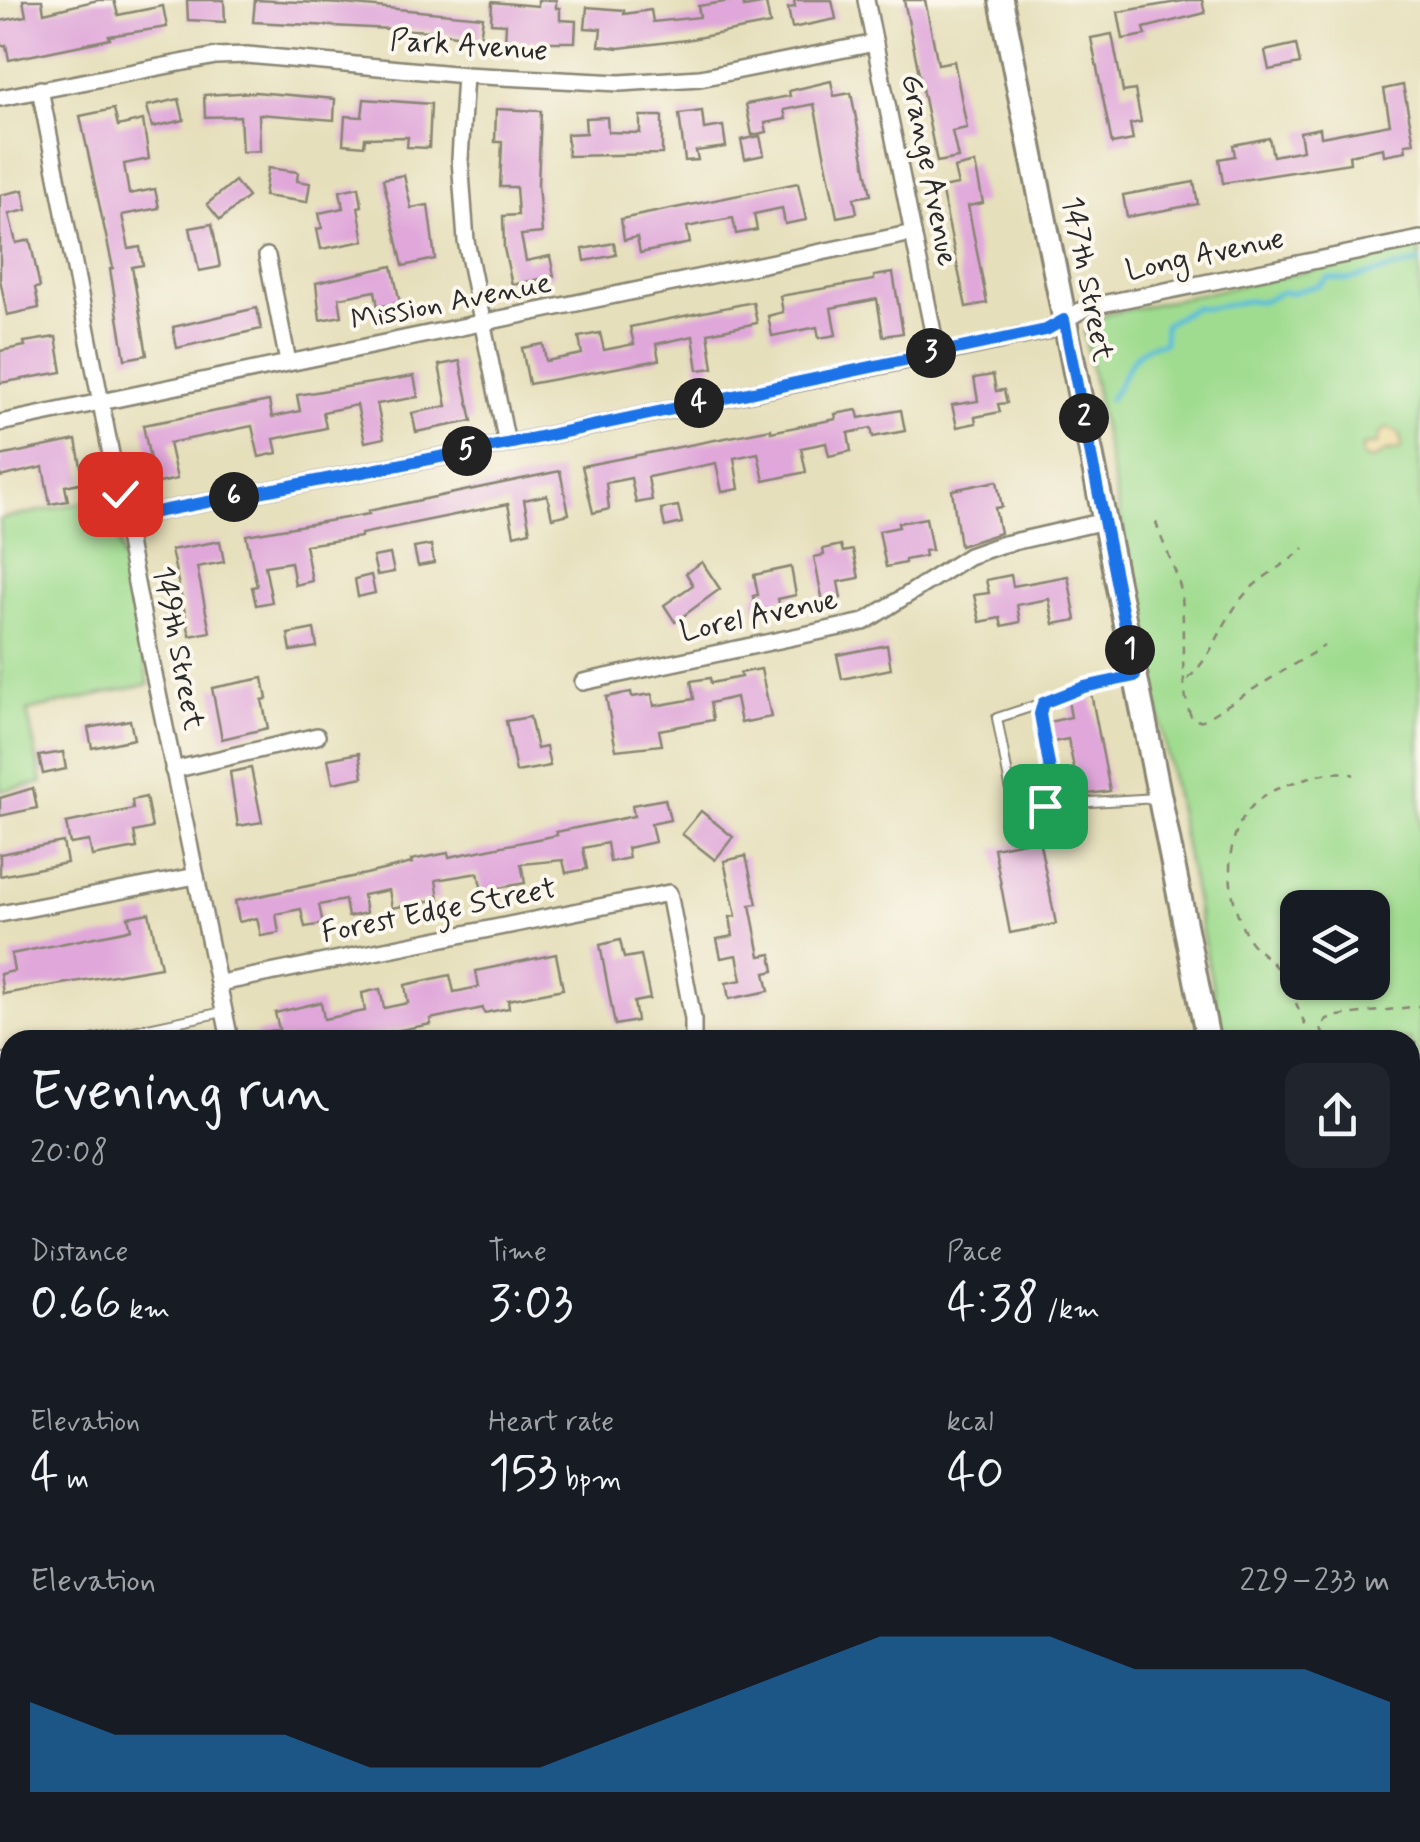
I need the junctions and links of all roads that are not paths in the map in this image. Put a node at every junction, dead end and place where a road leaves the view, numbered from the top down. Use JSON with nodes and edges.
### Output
{"nodes":[{"id":1,"x":866,"y":0,"type":"edge"},
{"id":2,"x":1001,"y":0,"type":"edge"},
{"id":3,"x":875,"y":43,"type":"junction"},
{"id":4,"x":465,"y":75,"type":"junction"},
{"id":5,"x":40,"y":89,"type":"junction"},
{"id":6,"x":0,"y":98,"type":"edge"},
{"id":7,"x":913,"y":233,"type":"junction"},
{"id":8,"x":1420,"y":239,"type":"edge"},
{"id":9,"x":268,"y":256,"type":"dead end"},
{"id":10,"x":1064,"y":320,"type":"junction"},
{"id":11,"x":481,"y":324,"type":"junction"},
{"id":12,"x":938,"y":352,"type":"junction"},
{"id":13,"x":288,"y":362,"type":"junction"},
{"id":14,"x":102,"y":402,"type":"junction"},
{"id":15,"x":0,"y":423,"type":"edge"},
{"id":16,"x":507,"y":444,"type":"junction"},
{"id":17,"x":125,"y":518,"type":"junction"},
{"id":18,"x":1105,"y":522,"type":"junction"},
{"id":19,"x":1135,"y":676,"type":"junction"},
{"id":20,"x":584,"y":682,"type":"dead end"},
{"id":21,"x":1043,"y":703,"type":"junction"},
{"id":22,"x":317,"y":736,"type":"dead end"},
{"id":23,"x":173,"y":770,"type":"junction"},
{"id":24,"x":1160,"y":798,"type":"junction"},
{"id":25,"x":1056,"y":804,"type":"junction"},
{"id":26,"x":196,"y":876,"type":"junction"},
{"id":27,"x":0,"y":914,"type":"edge"},
{"id":28,"x":220,"y":983,"type":"junction"},
{"id":29,"x":224,"y":1011,"type":"junction"},
{"id":30,"x":137,"y":1030,"type":"edge"},
{"id":31,"x":228,"y":1030,"type":"edge"},
{"id":32,"x":693,"y":1030,"type":"edge"},
{"id":33,"x":1206,"y":1030,"type":"edge"}],
"edges":[{"from":1,"to":3,"type":"street","name":"Grange Avenue"},
{"from":2,"to":10,"type":"main road","name":"147th Street"},
{"from":3,"to":4,"type":"street","name":"Park Avenue"},
{"from":3,"to":7,"type":"street","name":"Grange Avenue"},
{"from":4,"to":5,"type":"street","name":"Park Avenue"},
{"from":4,"to":11,"type":"street"},
{"from":5,"to":6,"type":"street","name":"Park Avenue"},
{"from":5,"to":14,"type":"street","name":"149th Street"},
{"from":7,"to":11,"type":"street","name":"Mission Avenue"},
{"from":7,"to":12,"type":"street","name":"Grange Avenue"},
{"from":8,"to":10,"type":"street","name":"Long Avenue"},
{"from":9,"to":13,"type":"street"},
{"from":10,"to":12,"type":"street","name":"Long Avenue"},
{"from":10,"to":18,"type":"main road","name":"147th Street"},
{"from":11,"to":13,"type":"street","name":"Mission Avenue"},
{"from":11,"to":16,"type":"street"},
{"from":12,"to":16,"type":"street","name":"Long Avenue"},
{"from":13,"to":14,"type":"street","name":"Mission Avenue"},
{"from":14,"to":15,"type":"street","name":"Mission Avenue"},
{"from":14,"to":17,"type":"street","name":"149th Street"},
{"from":16,"to":17,"type":"street","name":"Long Avenue"},
{"from":17,"to":23,"type":"street","name":"149th Street"},
{"from":18,"to":19,"type":"main road","name":"147th Street"},
{"from":18,"to":20,"type":"street","name":"Lorel Avenue"},
{"from":19,"to":21,"type":"lane"},
{"from":19,"to":24,"type":"main road","name":"147th Street"},
{"from":21,"to":25,"type":"lane"},
{"from":21,"to":25,"type":"lane"},
{"from":22,"to":23,"type":"street"},
{"from":23,"to":26,"type":"street","name":"149th Street"},
{"from":24,"to":25,"type":"lane"},
{"from":24,"to":33,"type":"main road","name":"147th Street"},
{"from":26,"to":27,"type":"street"},
{"from":26,"to":28,"type":"street","name":"149th Street"},
{"from":28,"to":29,"type":"street","name":"149th Street"},
{"from":28,"to":32,"type":"street","name":"Forest Edge Street"},
{"from":29,"to":30,"type":"lane"},
{"from":29,"to":31,"type":"street","name":"149th Street"}]}
